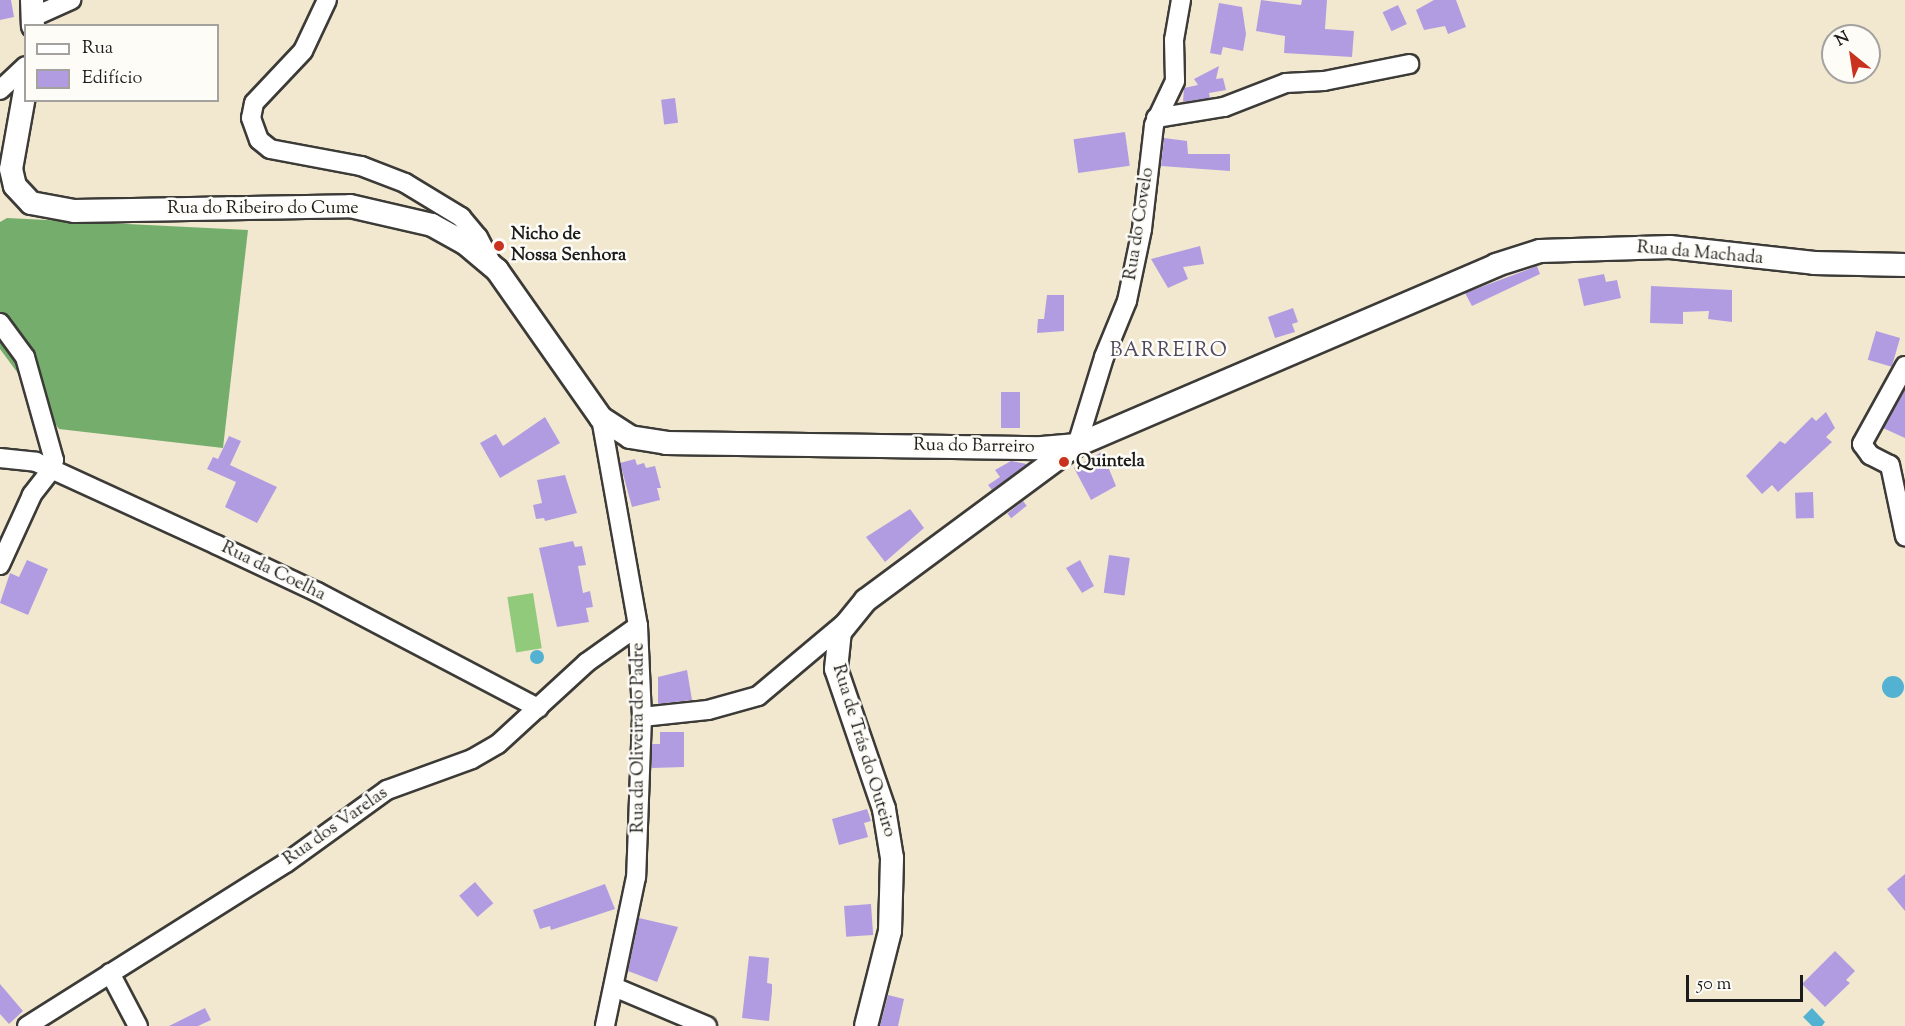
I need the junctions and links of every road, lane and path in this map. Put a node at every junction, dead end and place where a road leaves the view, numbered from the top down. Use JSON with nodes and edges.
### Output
{"nodes":[{"id":1,"x":71,"y":0,"type":"edge"},
{"id":2,"x":327,"y":0,"type":"edge"},
{"id":3,"x":1181,"y":0,"type":"edge"},
{"id":4,"x":33,"y":14,"type":"edge"},
{"id":5,"x":1408,"y":64,"type":"dead end"},
{"id":6,"x":24,"y":68,"type":"edge"},
{"id":7,"x":0,"y":90,"type":"edge"},
{"id":8,"x":24,"y":96,"type":"edge"},
{"id":9,"x":1156,"y":118,"type":"junction"},
{"id":10,"x":1497,"y":265,"type":"joint"},
{"id":11,"x":1905,"y":265,"type":"edge"},
{"id":12,"x":493,"y":267,"type":"junction"},
{"id":13,"x":0,"y":323,"type":"edge"},
{"id":14,"x":1905,"y":366,"type":"edge"},
{"id":15,"x":601,"y":418,"type":"junction"},
{"id":16,"x":1077,"y":445,"type":"junction"},
{"id":17,"x":0,"y":458,"type":"edge"},
{"id":18,"x":52,"y":469,"type":"junction"},
{"id":19,"x":1905,"y":537,"type":"edge"},
{"id":20,"x":0,"y":565,"type":"edge"},
{"id":21,"x":847,"y":621,"type":"junction"},
{"id":22,"x":638,"y":626,"type":"junction"},
{"id":23,"x":538,"y":708,"type":"junction"},
{"id":24,"x":642,"y":717,"type":"junction"},
{"id":25,"x":110,"y":973,"type":"junction"},
{"id":26,"x":614,"y":987,"type":"junction"},
{"id":27,"x":27,"y":1026,"type":"edge"},
{"id":28,"x":138,"y":1026,"type":"edge"},
{"id":29,"x":605,"y":1026,"type":"edge"},
{"id":30,"x":706,"y":1026,"type":"edge"},
{"id":31,"x":866,"y":1026,"type":"edge"}],
"edges":[{"from":1,"to":4,"type":"street"},
{"from":2,"to":12,"type":"street"},
{"from":3,"to":9,"type":"street","name":"Rua do Covelo"},
{"from":5,"to":9,"type":"street"},
{"from":6,"to":7,"type":"street"},
{"from":8,"to":12,"type":"street","name":"Rua do Ribeiro do Cume"},
{"from":9,"to":16,"type":"street","name":"Rua do Covelo"},
{"from":10,"to":11,"type":"street","name":"Rua da Machada"},
{"from":10,"to":16,"type":"street","name":"Rua do Barreiro"},
{"from":12,"to":15,"type":"street","name":"Rua do Ribeiro do Cume"},
{"from":13,"to":18,"type":"street"},
{"from":14,"to":19,"type":"street"},
{"from":15,"to":16,"type":"street","name":"Rua do Barreiro"},
{"from":15,"to":22,"type":"street","name":"Rua da Oliveira do Padre"},
{"from":16,"to":21,"type":"street","name":"Rua de Trás do Outeiro"},
{"from":17,"to":18,"type":"street","name":"Rua da Coelha"},
{"from":18,"to":20,"type":"street"},
{"from":18,"to":23,"type":"street","name":"Rua da Coelha"},
{"from":21,"to":24,"type":"street"},
{"from":21,"to":31,"type":"street","name":"Rua de Trás do Outeiro"},
{"from":22,"to":23,"type":"street","name":"Rua dos Varelas"},
{"from":22,"to":24,"type":"street","name":"Rua da Oliveira do Padre"},
{"from":23,"to":25,"type":"street","name":"Rua dos Varelas"},
{"from":24,"to":26,"type":"street","name":"Rua da Oliveira do Padre"},
{"from":25,"to":27,"type":"street","name":"Rua dos Varelas"},
{"from":25,"to":28,"type":"street"},
{"from":26,"to":29,"type":"street","name":"Rua da Oliveira do Padre"},
{"from":26,"to":30,"type":"street"}]}
